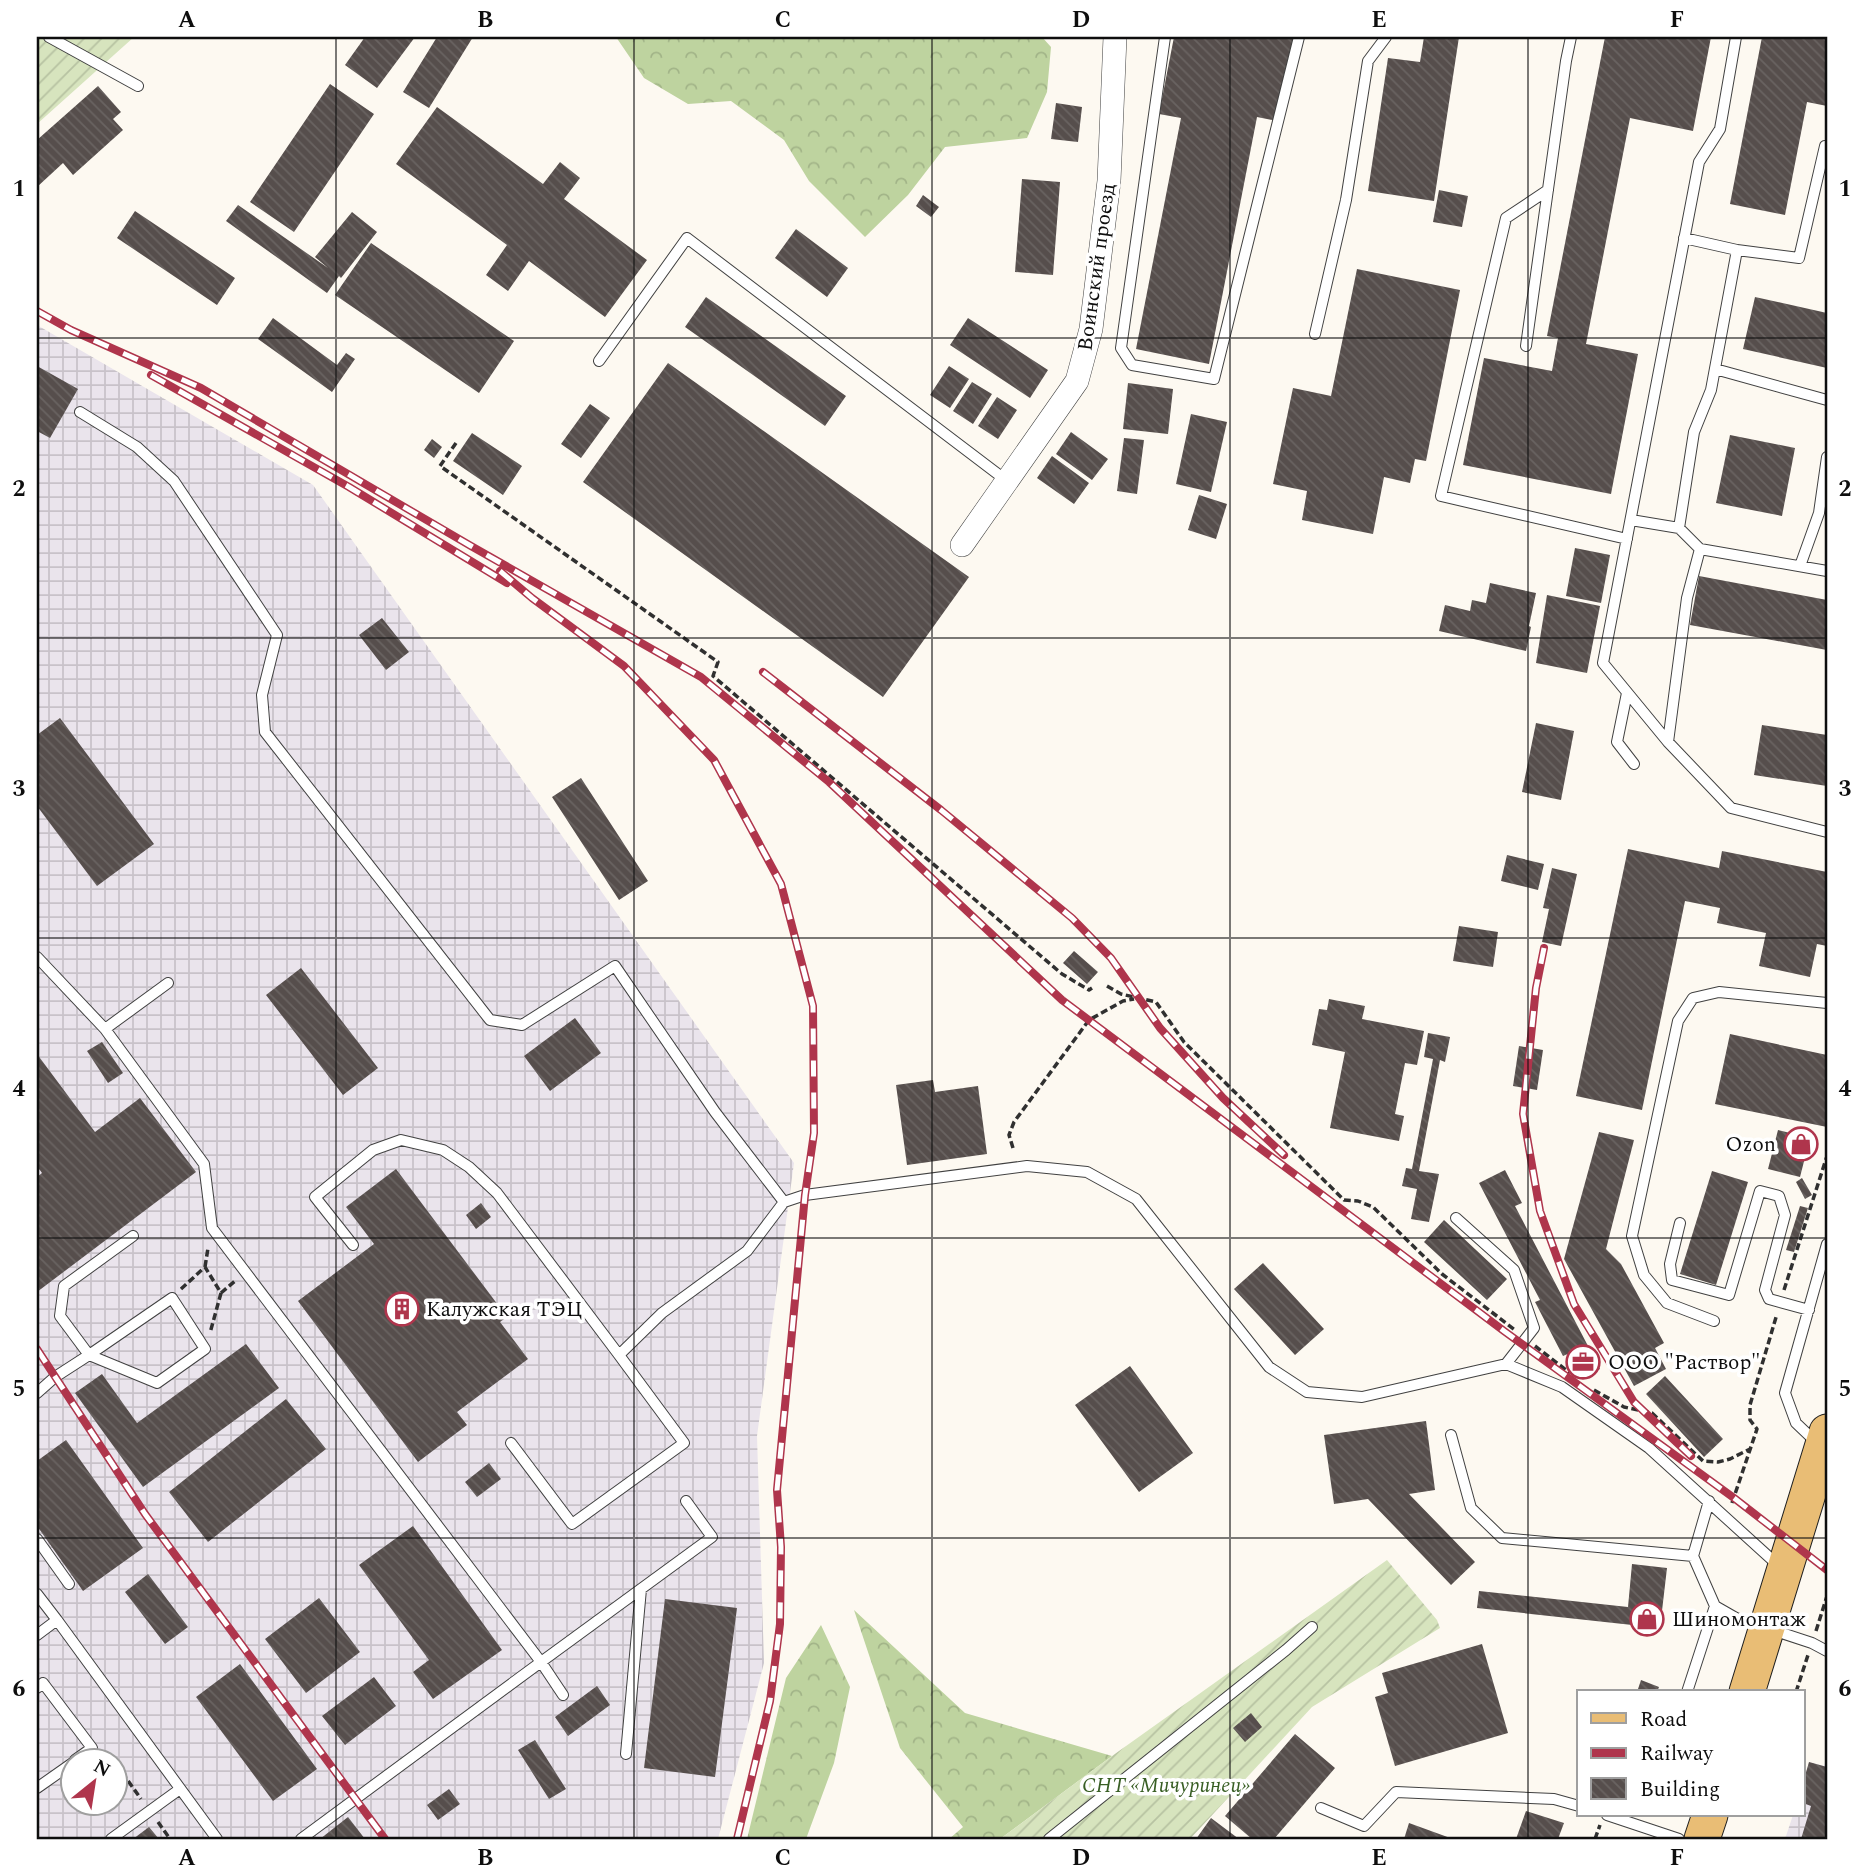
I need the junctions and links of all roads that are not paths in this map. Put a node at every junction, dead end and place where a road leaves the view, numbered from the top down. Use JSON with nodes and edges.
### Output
{"nodes":[{"id":1,"x":49,"y":37,"type":"edge"},
{"id":2,"x":1115,"y":37,"type":"edge"},
{"id":3,"x":1165,"y":37,"type":"edge"},
{"id":4,"x":1299,"y":37,"type":"edge"},
{"id":5,"x":1386,"y":37,"type":"edge"},
{"id":6,"x":1572,"y":37,"type":"edge"},
{"id":7,"x":1736,"y":37,"type":"edge"},
{"id":8,"x":138,"y":86,"type":"dead end"},
{"id":9,"x":1827,"y":146,"type":"edge"},
{"id":10,"x":1548,"y":190,"type":"junction"},
{"id":11,"x":1684,"y":238,"type":"junction"},
{"id":12,"x":1737,"y":250,"type":"junction"},
{"id":13,"x":1315,"y":334,"type":"dead end"},
{"id":14,"x":1526,"y":346,"type":"dead end"},
{"id":15,"x":600,"y":361,"type":"dead end"},
{"id":16,"x":1715,"y":369,"type":"junction"},
{"id":17,"x":1827,"y":400,"type":"edge"},
{"id":18,"x":80,"y":412,"type":"dead end"},
{"id":19,"x":1827,"y":457,"type":"edge"},
{"id":20,"x":1007,"y":481,"type":"junction"},
{"id":21,"x":1631,"y":520,"type":"junction"},
{"id":22,"x":1679,"y":528,"type":"junction"},
{"id":23,"x":1627,"y":539,"type":"junction"},
{"id":24,"x":962,"y":545,"type":"dead end"},
{"id":25,"x":1700,"y":549,"type":"junction"},
{"id":26,"x":1800,"y":566,"type":"junction"},
{"id":27,"x":1827,"y":571,"type":"edge"},
{"id":28,"x":1627,"y":693,"type":"junction"},
{"id":29,"x":1668,"y":742,"type":"junction"},
{"id":30,"x":1634,"y":764,"type":"dead end"},
{"id":31,"x":1827,"y":832,"type":"edge"},
{"id":32,"x":37,"y":957,"type":"edge"},
{"id":33,"x":168,"y":983,"type":"dead end"},
{"id":34,"x":1827,"y":1003,"type":"edge"},
{"id":35,"x":105,"y":1029,"type":"junction"},
{"id":36,"x":784,"y":1202,"type":"junction"},
{"id":37,"x":1456,"y":1218,"type":"dead end"},
{"id":38,"x":1681,"y":1223,"type":"dead end"},
{"id":39,"x":134,"y":1236,"type":"dead end"},
{"id":40,"x":1827,"y":1244,"type":"edge"},
{"id":41,"x":353,"y":1245,"type":"dead end"},
{"id":42,"x":1809,"y":1310,"type":"junction"},
{"id":43,"x":1714,"y":1321,"type":"dead end"},
{"id":44,"x":89,"y":1355,"type":"junction"},
{"id":45,"x":620,"y":1355,"type":"junction"},
{"id":46,"x":1506,"y":1364,"type":"junction"},
{"id":47,"x":37,"y":1394,"type":"edge"},
{"id":48,"x":1451,"y":1435,"type":"dead end"},
{"id":49,"x":1825,"y":1440,"type":"edge"},
{"id":50,"x":510,"y":1443,"type":"dead end"},
{"id":51,"x":686,"y":1501,"type":"dead end"},
{"id":52,"x":1709,"y":1501,"type":"junction"},
{"id":53,"x":37,"y":1539,"type":"edge"},
{"id":54,"x":1693,"y":1556,"type":"junction"},
{"id":55,"x":1784,"y":1571,"type":"junction"},
{"id":56,"x":69,"y":1584,"type":"dead end"},
{"id":57,"x":641,"y":1588,"type":"junction"},
{"id":58,"x":37,"y":1594,"type":"edge"},
{"id":59,"x":1715,"y":1606,"type":"junction"},
{"id":60,"x":57,"y":1620,"type":"junction"},
{"id":61,"x":1312,"y":1626,"type":"dead end"},
{"id":62,"x":1766,"y":1628,"type":"junction"},
{"id":63,"x":37,"y":1635,"type":"edge"},
{"id":64,"x":1827,"y":1651,"type":"edge"},
{"id":65,"x":541,"y":1662,"type":"junction"},
{"id":66,"x":39,"y":1681,"type":"edge"},
{"id":67,"x":1688,"y":1690,"type":"edge"},
{"id":68,"x":1747,"y":1690,"type":"edge"},
{"id":69,"x":564,"y":1695,"type":"dead end"},
{"id":70,"x":90,"y":1746,"type":"edge"},
{"id":71,"x":626,"y":1754,"type":"dead end"},
{"id":72,"x":60,"y":1771,"type":"edge"},
{"id":73,"x":37,"y":1788,"type":"edge"},
{"id":74,"x":180,"y":1789,"type":"junction"},
{"id":75,"x":1577,"y":1805,"type":"edge"},
{"id":76,"x":1321,"y":1808,"type":"dead end"},
{"id":77,"x":1610,"y":1816,"type":"edge"},
{"id":78,"x":1647,"y":1816,"type":"edge"},
{"id":79,"x":1710,"y":1816,"type":"edge"},
{"id":80,"x":1643,"y":1827,"type":"junction"},
{"id":81,"x":111,"y":1839,"type":"edge"},
{"id":82,"x":217,"y":1839,"type":"edge"},
{"id":83,"x":301,"y":1839,"type":"edge"},
{"id":84,"x":1049,"y":1839,"type":"edge"},
{"id":85,"x":1679,"y":1839,"type":"edge"},
{"id":86,"x":1702,"y":1839,"type":"edge"}],
"edges":[{"from":1,"to":8,"type":"lane"},
{"from":2,"to":20,"type":"street","name":"Воинский проезд"},
{"from":3,"to":4,"type":"lane"},
{"from":5,"to":13,"type":"lane"},
{"from":6,"to":10,"type":"lane"},
{"from":7,"to":11,"type":"lane"},
{"from":9,"to":12,"type":"lane"},
{"from":10,"to":14,"type":"lane"},
{"from":10,"to":23,"type":"lane"},
{"from":11,"to":12,"type":"lane"},
{"from":11,"to":21,"type":"lane"},
{"from":12,"to":16,"type":"lane"},
{"from":15,"to":20,"type":"lane"},
{"from":16,"to":17,"type":"lane"},
{"from":16,"to":22,"type":"lane"},
{"from":18,"to":36,"type":"lane"},
{"from":19,"to":26,"type":"lane"},
{"from":20,"to":24,"type":"street","name":"Воинский проезд"},
{"from":21,"to":22,"type":"lane"},
{"from":21,"to":23,"type":"lane"},
{"from":22,"to":25,"type":"lane"},
{"from":23,"to":28,"type":"lane"},
{"from":25,"to":26,"type":"lane"},
{"from":25,"to":29,"type":"lane"},
{"from":26,"to":27,"type":"lane"},
{"from":28,"to":29,"type":"lane"},
{"from":28,"to":30,"type":"lane"},
{"from":29,"to":31,"type":"lane"},
{"from":32,"to":35,"type":"lane"},
{"from":33,"to":35,"type":"lane"},
{"from":34,"to":43,"type":"lane"},
{"from":35,"to":65,"type":"lane"},
{"from":36,"to":45,"type":"lane"},
{"from":36,"to":46,"type":"lane"},
{"from":37,"to":46,"type":"lane"},
{"from":38,"to":42,"type":"lane"},
{"from":39,"to":44,"type":"lane"},
{"from":40,"to":42,"type":"lane"},
{"from":41,"to":45,"type":"lane"},
{"from":42,"to":49,"type":"lane"},
{"from":44,"to":44,"type":"lane"},
{"from":44,"to":47,"type":"lane"},
{"from":45,"to":50,"type":"lane"},
{"from":46,"to":52,"type":"lane"},
{"from":48,"to":54,"type":"lane"},
{"from":49,"to":55,"type":"main road"},
{"from":51,"to":57,"type":"lane"},
{"from":52,"to":54,"type":"lane"},
{"from":52,"to":55,"type":"lane"},
{"from":53,"to":56,"type":"lane"},
{"from":54,"to":59,"type":"lane"},
{"from":55,"to":62,"type":"main road"},
{"from":57,"to":65,"type":"lane"},
{"from":57,"to":71,"type":"lane"},
{"from":58,"to":60,"type":"lane"},
{"from":59,"to":62,"type":"lane"},
{"from":59,"to":67,"type":"lane"},
{"from":60,"to":63,"type":"lane"},
{"from":60,"to":74,"type":"lane"},
{"from":61,"to":84,"type":"lane"},
{"from":62,"to":64,"type":"lane"},
{"from":62,"to":68,"type":"main road"},
{"from":65,"to":69,"type":"lane"},
{"from":65,"to":83,"type":"lane"},
{"from":66,"to":70,"type":"lane"},
{"from":72,"to":73,"type":"lane"},
{"from":74,"to":81,"type":"lane"},
{"from":74,"to":82,"type":"lane"},
{"from":75,"to":76,"type":"lane"},
{"from":77,"to":80,"type":"lane"},
{"from":78,"to":80,"type":"lane"},
{"from":79,"to":86,"type":"main road"},
{"from":80,"to":85,"type":"lane"}]}
